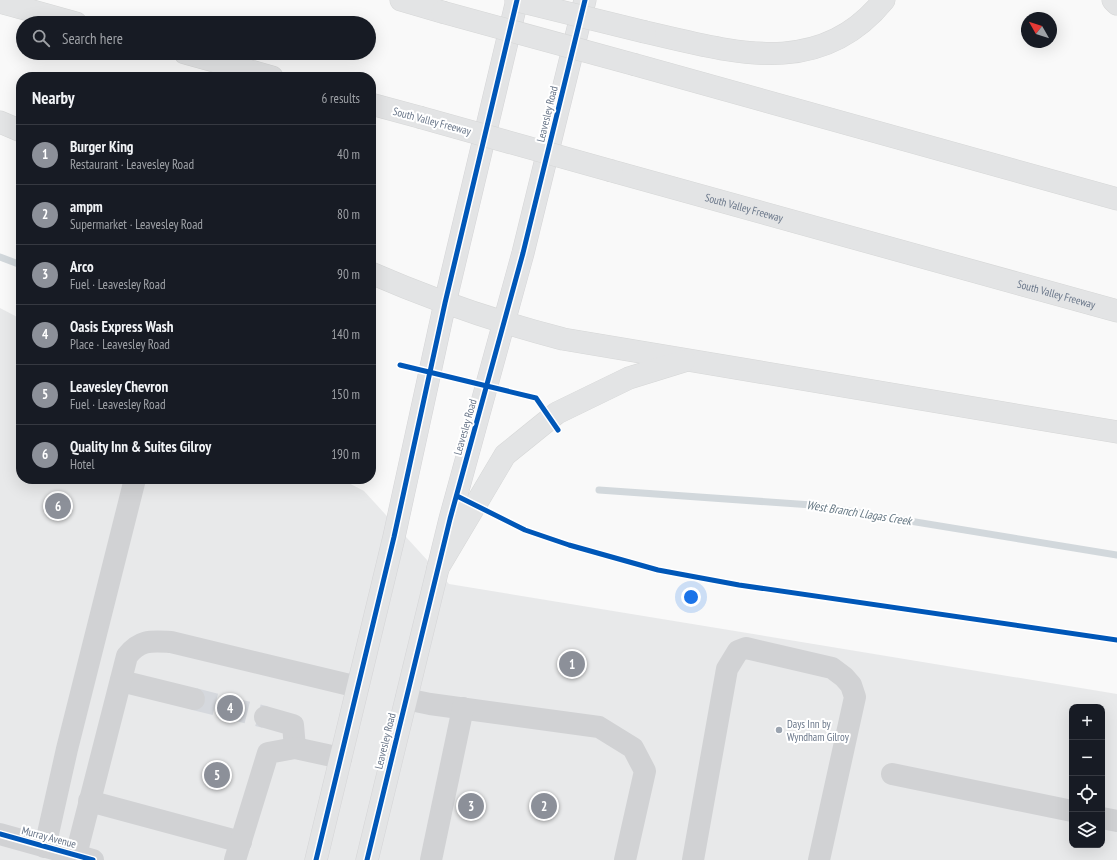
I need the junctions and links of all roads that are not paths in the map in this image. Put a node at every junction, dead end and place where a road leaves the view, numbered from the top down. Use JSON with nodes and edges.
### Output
{"nodes":[{"id":1,"x":401,"y":0,"type":"edge"},
{"id":2,"x":516,"y":0,"type":"edge"},
{"id":3,"x":585,"y":0,"type":"edge"},
{"id":4,"x":884,"y":0,"type":"edge"},
{"id":5,"x":1113,"y":0,"type":"edge"},
{"id":6,"x":0,"y":2,"type":"edge"},
{"id":7,"x":1117,"y":4,"type":"edge"},
{"id":8,"x":51,"y":16,"type":"edge"},
{"id":9,"x":210,"y":60,"type":"edge"},
{"id":10,"x":254,"y":72,"type":"edge"},
{"id":11,"x":376,"y":105,"type":"edge"},
{"id":12,"x":0,"y":122,"type":"edge"},
{"id":13,"x":16,"y":129,"type":"edge"},
{"id":14,"x":1117,"y":199,"type":"edge"},
{"id":15,"x":376,"y":275,"type":"edge"},
{"id":16,"x":445,"y":303,"type":"junction"},
{"id":17,"x":1117,"y":311,"type":"edge"},
{"id":18,"x":505,"y":322,"type":"junction"},
{"id":19,"x":689,"y":359,"type":"junction"},
{"id":20,"x":1117,"y":432,"type":"edge"},
{"id":21,"x":134,"y":484,"type":"edge"},
{"id":22,"x":438,"y":568,"type":"junction"},
{"id":23,"x":120,"y":681,"type":"junction"},
{"id":24,"x":358,"y":687,"type":"junction"},
{"id":25,"x":194,"y":699,"type":"tunnel mouth"},
{"id":26,"x":406,"y":699,"type":"junction"},
{"id":27,"x":463,"y":708,"type":"junction"},
{"id":28,"x":265,"y":717,"type":"tunnel mouth"},
{"id":29,"x":295,"y":748,"type":"junction"},
{"id":30,"x":341,"y":758,"type":"junction"},
{"id":31,"x":892,"y":774,"type":"dead end"},
{"id":32,"x":89,"y":801,"type":"junction"},
{"id":33,"x":1069,"y":810,"type":"edge"},
{"id":34,"x":1105,"y":819,"type":"edge"},
{"id":35,"x":1117,"y":821,"type":"edge"},
{"id":36,"x":0,"y":834,"type":"edge"},
{"id":37,"x":45,"y":847,"type":"junction"},
{"id":38,"x":238,"y":851,"type":"edge"},
{"id":39,"x":84,"y":857,"type":"edge"},
{"id":40,"x":316,"y":860,"type":"edge"},
{"id":41,"x":367,"y":860,"type":"edge"},
{"id":42,"x":432,"y":860,"type":"edge"},
{"id":43,"x":625,"y":860,"type":"edge"},
{"id":44,"x":693,"y":860,"type":"edge"},
{"id":45,"x":819,"y":860,"type":"edge"}],
"edges":[{"from":1,"to":14,"type":"main road","bridge":true},
{"from":2,"to":4,"type":"main road","bridge":true},
{"from":2,"to":16,"type":"main road"},
{"from":3,"to":18,"type":"main road","name":"Leavesley Road"},
{"from":5,"to":7,"type":"main road"},
{"from":6,"to":8,"type":"main road"},
{"from":9,"to":10,"type":"main road"},
{"from":11,"to":17,"type":"main road","name":"South Valley Freeway","bridge":true},
{"from":12,"to":13,"type":"main road"},
{"from":15,"to":16,"type":"main road"},
{"from":16,"to":18,"type":"main road"},
{"from":16,"to":24,"type":"main road"},
{"from":18,"to":19,"type":"main road"},
{"from":18,"to":22,"type":"main road","name":"Leavesley Road"},
{"from":19,"to":20,"type":"main road"},
{"from":19,"to":22,"type":"main road"},
{"from":21,"to":37,"type":"street"},
{"from":22,"to":26,"type":"main road","name":"Leavesley Road"},
{"from":23,"to":24,"type":"street"},
{"from":23,"to":25,"type":"street"},
{"from":23,"to":32,"type":"street"},
{"from":24,"to":30,"type":"main road"},
{"from":26,"to":27,"type":"street"},
{"from":26,"to":41,"type":"main road","name":"Leavesley Road"},
{"from":27,"to":42,"type":"street"},
{"from":27,"to":43,"type":"street"},
{"from":28,"to":29,"type":"street"},
{"from":29,"to":30,"type":"street"},
{"from":29,"to":38,"type":"street"},
{"from":30,"to":40,"type":"main road"},
{"from":31,"to":33,"type":"street"},
{"from":32,"to":38,"type":"street"},
{"from":32,"to":39,"type":"street"},
{"from":34,"to":35,"type":"street"},
{"from":36,"to":37,"type":"street","name":"Murray Avenue"},
{"from":37,"to":39,"type":"street","name":"Murray Avenue"},
{"from":44,"to":45,"type":"street"}]}
